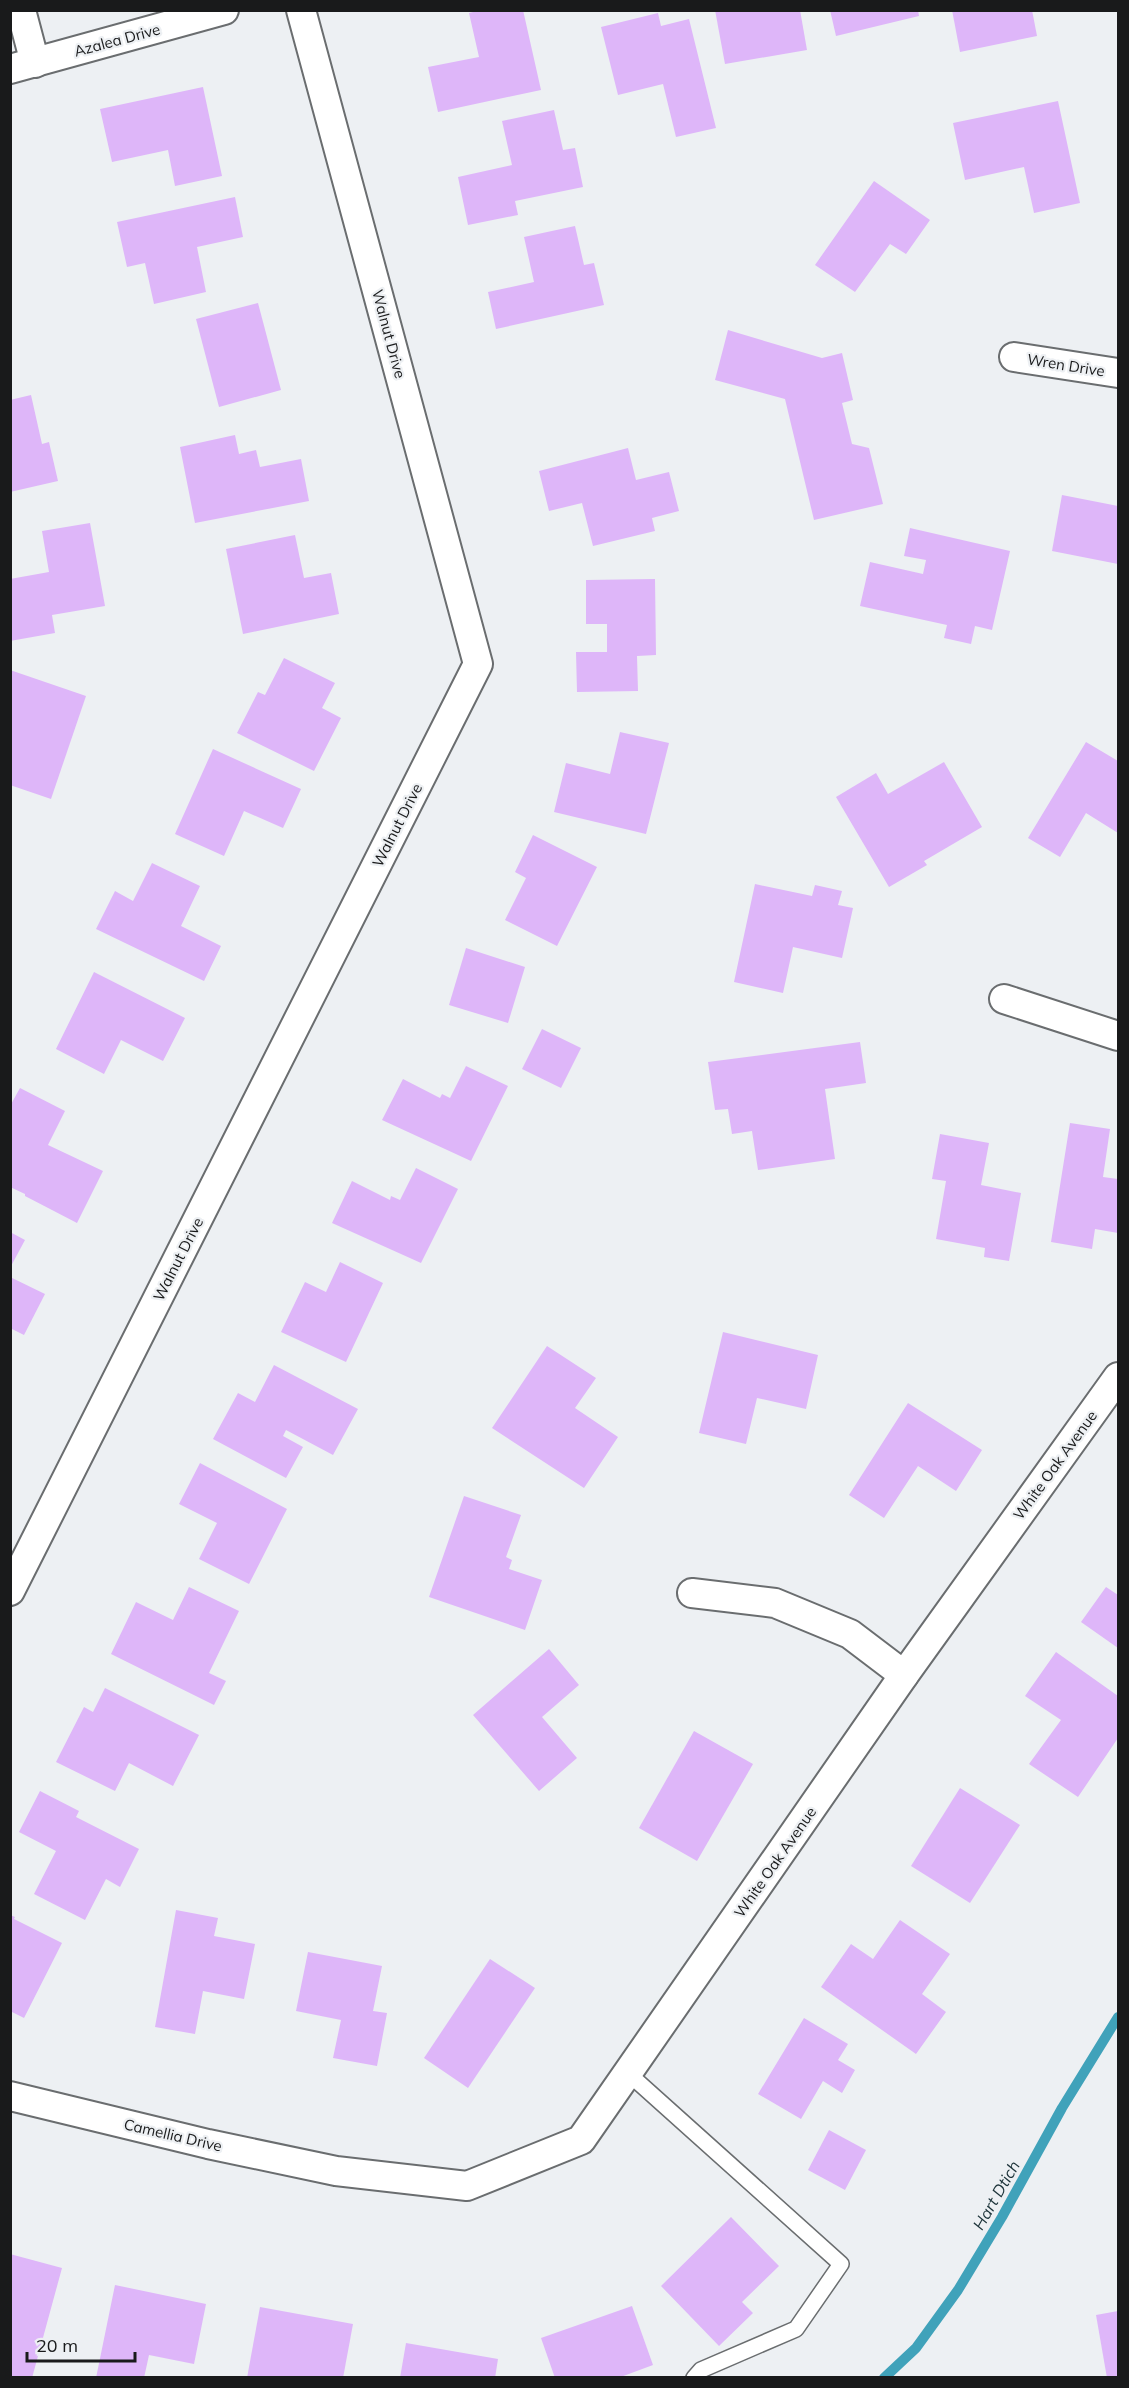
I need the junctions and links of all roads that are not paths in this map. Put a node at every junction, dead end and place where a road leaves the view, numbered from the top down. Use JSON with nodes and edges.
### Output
{"nodes":[{"id":1,"x":21,"y":10,"type":"edge"},
{"id":2,"x":224,"y":10,"type":"edge"},
{"id":3,"x":301,"y":10,"type":"edge"},
{"id":4,"x":23,"y":66,"type":"edge"},
{"id":5,"x":1014,"y":357,"type":"dead end"},
{"id":6,"x":1119,"y":373,"type":"edge"},
{"id":7,"x":1004,"y":999,"type":"dead end"},
{"id":8,"x":1119,"y":1036,"type":"edge"},
{"id":9,"x":1119,"y":1377,"type":"edge"},
{"id":10,"x":10,"y":1591,"type":"edge"},
{"id":11,"x":692,"y":1593,"type":"dead end"},
{"id":12,"x":904,"y":1676,"type":"junction"},
{"id":13,"x":628,"y":2073,"type":"junction"},
{"id":14,"x":10,"y":2096,"type":"edge"},
{"id":15,"x":336,"y":2171,"type":"joint"},
{"id":16,"x":694,"y":2378,"type":"edge"}],
"edges":[{"from":1,"to":4,"type":"street"},
{"from":2,"to":4,"type":"street","name":"Azalea Drive"},
{"from":3,"to":10,"type":"street","name":"Walnut Drive"},
{"from":5,"to":6,"type":"street","name":"Wren Drive"},
{"from":7,"to":8,"type":"street"},
{"from":9,"to":12,"type":"street","name":"White Oak Avenue"},
{"from":11,"to":12,"type":"street"},
{"from":12,"to":13,"type":"street","name":"White Oak Avenue"},
{"from":13,"to":15,"type":"street","name":"White Oak Avenue"},
{"from":13,"to":16,"type":"lane"},
{"from":14,"to":15,"type":"street","name":"Camellia Drive"}]}
